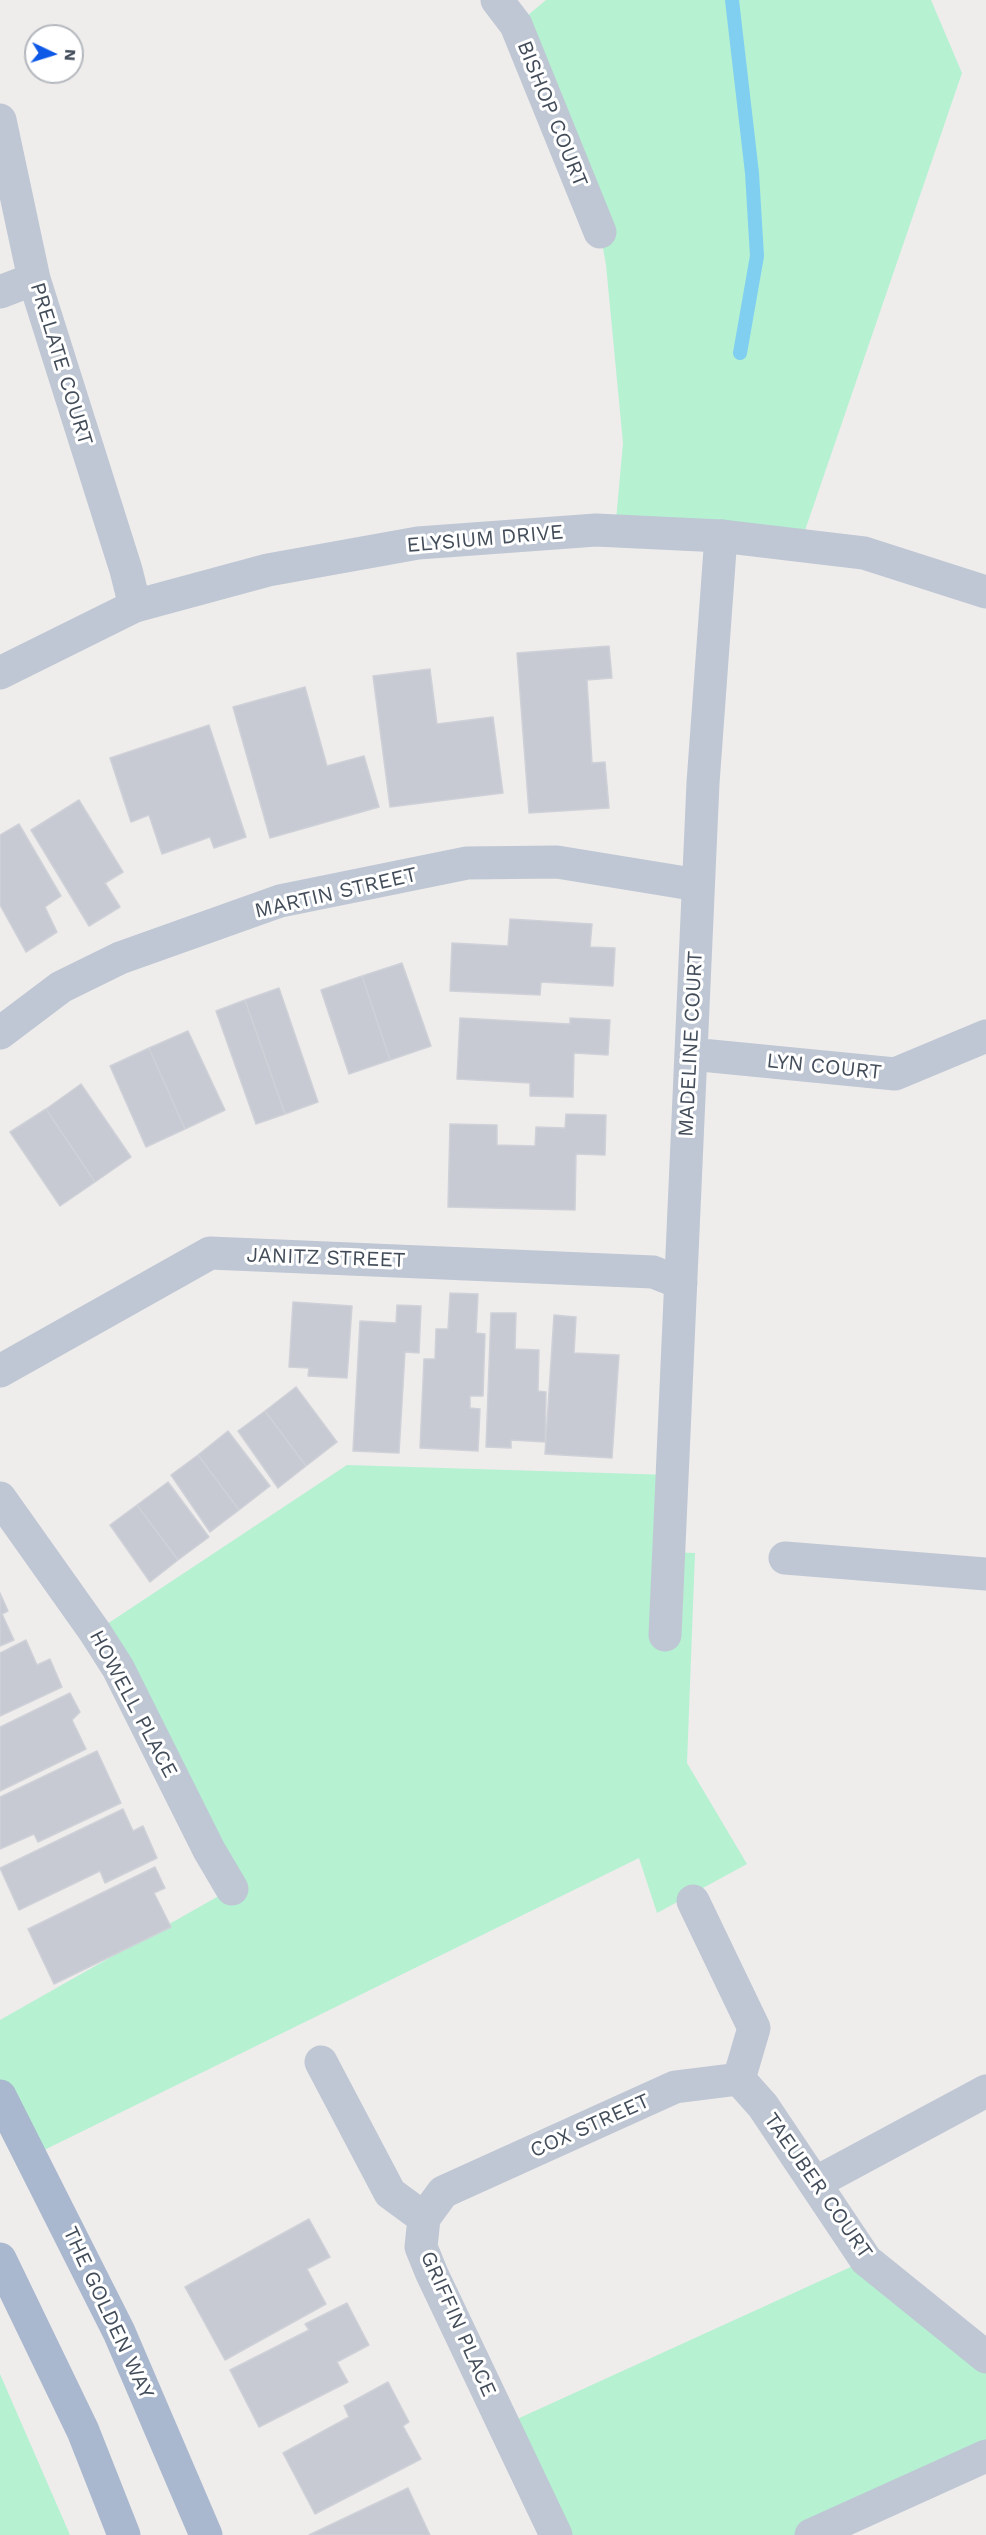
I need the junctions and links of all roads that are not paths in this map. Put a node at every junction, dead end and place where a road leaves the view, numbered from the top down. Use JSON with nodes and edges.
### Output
{"nodes":[{"id":1,"x":497,"y":0,"type":"edge"},
{"id":2,"x":0,"y":120,"type":"edge"},
{"id":3,"x":600,"y":232,"type":"dead end"},
{"id":4,"x":34,"y":279,"type":"junction"},
{"id":5,"x":0,"y":292,"type":"edge"},
{"id":6,"x":721,"y":536,"type":"junction"},
{"id":7,"x":986,"y":592,"type":"edge"},
{"id":8,"x":135,"y":606,"type":"junction"},
{"id":9,"x":0,"y":673,"type":"edge"},
{"id":10,"x":698,"y":885,"type":"junction"},
{"id":11,"x":0,"y":1033,"type":"edge"},
{"id":12,"x":986,"y":1036,"type":"edge"},
{"id":13,"x":691,"y":1054,"type":"junction"},
{"id":14,"x":681,"y":1283,"type":"junction"},
{"id":15,"x":0,"y":1371,"type":"edge"},
{"id":16,"x":0,"y":1498,"type":"edge"},
{"id":17,"x":785,"y":1558,"type":"dead end"},
{"id":18,"x":986,"y":1574,"type":"edge"},
{"id":19,"x":665,"y":1635,"type":"dead end"},
{"id":20,"x":232,"y":1889,"type":"dead end"},
{"id":21,"x":693,"y":1901,"type":"dead end"},
{"id":22,"x":321,"y":2062,"type":"dead end"},
{"id":23,"x":739,"y":2079,"type":"junction"},
{"id":24,"x":986,"y":2091,"type":"edge"},
{"id":25,"x":0,"y":2096,"type":"edge"},
{"id":26,"x":10,"y":2130,"type":"edge"},
{"id":27,"x":815,"y":2183,"type":"junction"},
{"id":28,"x":424,"y":2218,"type":"junction"},
{"id":29,"x":0,"y":2259,"type":"edge"},
{"id":30,"x":986,"y":2357,"type":"edge"},
{"id":31,"x":986,"y":2456,"type":"edge"},
{"id":32,"x":124,"y":2535,"type":"edge"},
{"id":33,"x":206,"y":2535,"type":"edge"},
{"id":34,"x":556,"y":2535,"type":"edge"},
{"id":35,"x":811,"y":2535,"type":"edge"}],
"edges":[{"from":1,"to":3,"type":"street","name":"BISHOP COURT"},
{"from":2,"to":4,"type":"street","name":"PRELATE COURT"},
{"from":4,"to":5,"type":"street"},
{"from":4,"to":8,"type":"street","name":"PRELATE COURT"},
{"from":6,"to":7,"type":"street","name":"ELYSIUM DRIVE"},
{"from":6,"to":8,"type":"street","name":"ELYSIUM DRIVE"},
{"from":6,"to":10,"type":"street","name":"MADELINE COURT"},
{"from":8,"to":9,"type":"street","name":"ELYSIUM DRIVE"},
{"from":10,"to":11,"type":"street","name":"MARTIN STREET"},
{"from":10,"to":13,"type":"street","name":"MADELINE COURT"},
{"from":12,"to":13,"type":"street","name":"LYN COURT"},
{"from":13,"to":14,"type":"street","name":"MADELINE COURT"},
{"from":14,"to":15,"type":"street","name":"JANITZ STREET"},
{"from":14,"to":19,"type":"street","name":"MADELINE COURT"},
{"from":16,"to":20,"type":"street","name":"HOWELL PLACE"},
{"from":17,"to":18,"type":"street"},
{"from":21,"to":23,"type":"street"},
{"from":22,"to":28,"type":"street"},
{"from":23,"to":27,"type":"street","name":"TAEUBER COURT"},
{"from":23,"to":28,"type":"street","name":"COX STREET"},
{"from":24,"to":27,"type":"street"},
{"from":25,"to":26,"type":"main road","name":"THE GOLDEN WAY"},
{"from":26,"to":33,"type":"main road","name":"THE GOLDEN WAY"},
{"from":27,"to":30,"type":"street","name":"TAEUBER COURT"},
{"from":28,"to":34,"type":"street","name":"GRIFFIN PLACE"},
{"from":29,"to":32,"type":"main road"},
{"from":31,"to":35,"type":"street"}]}
